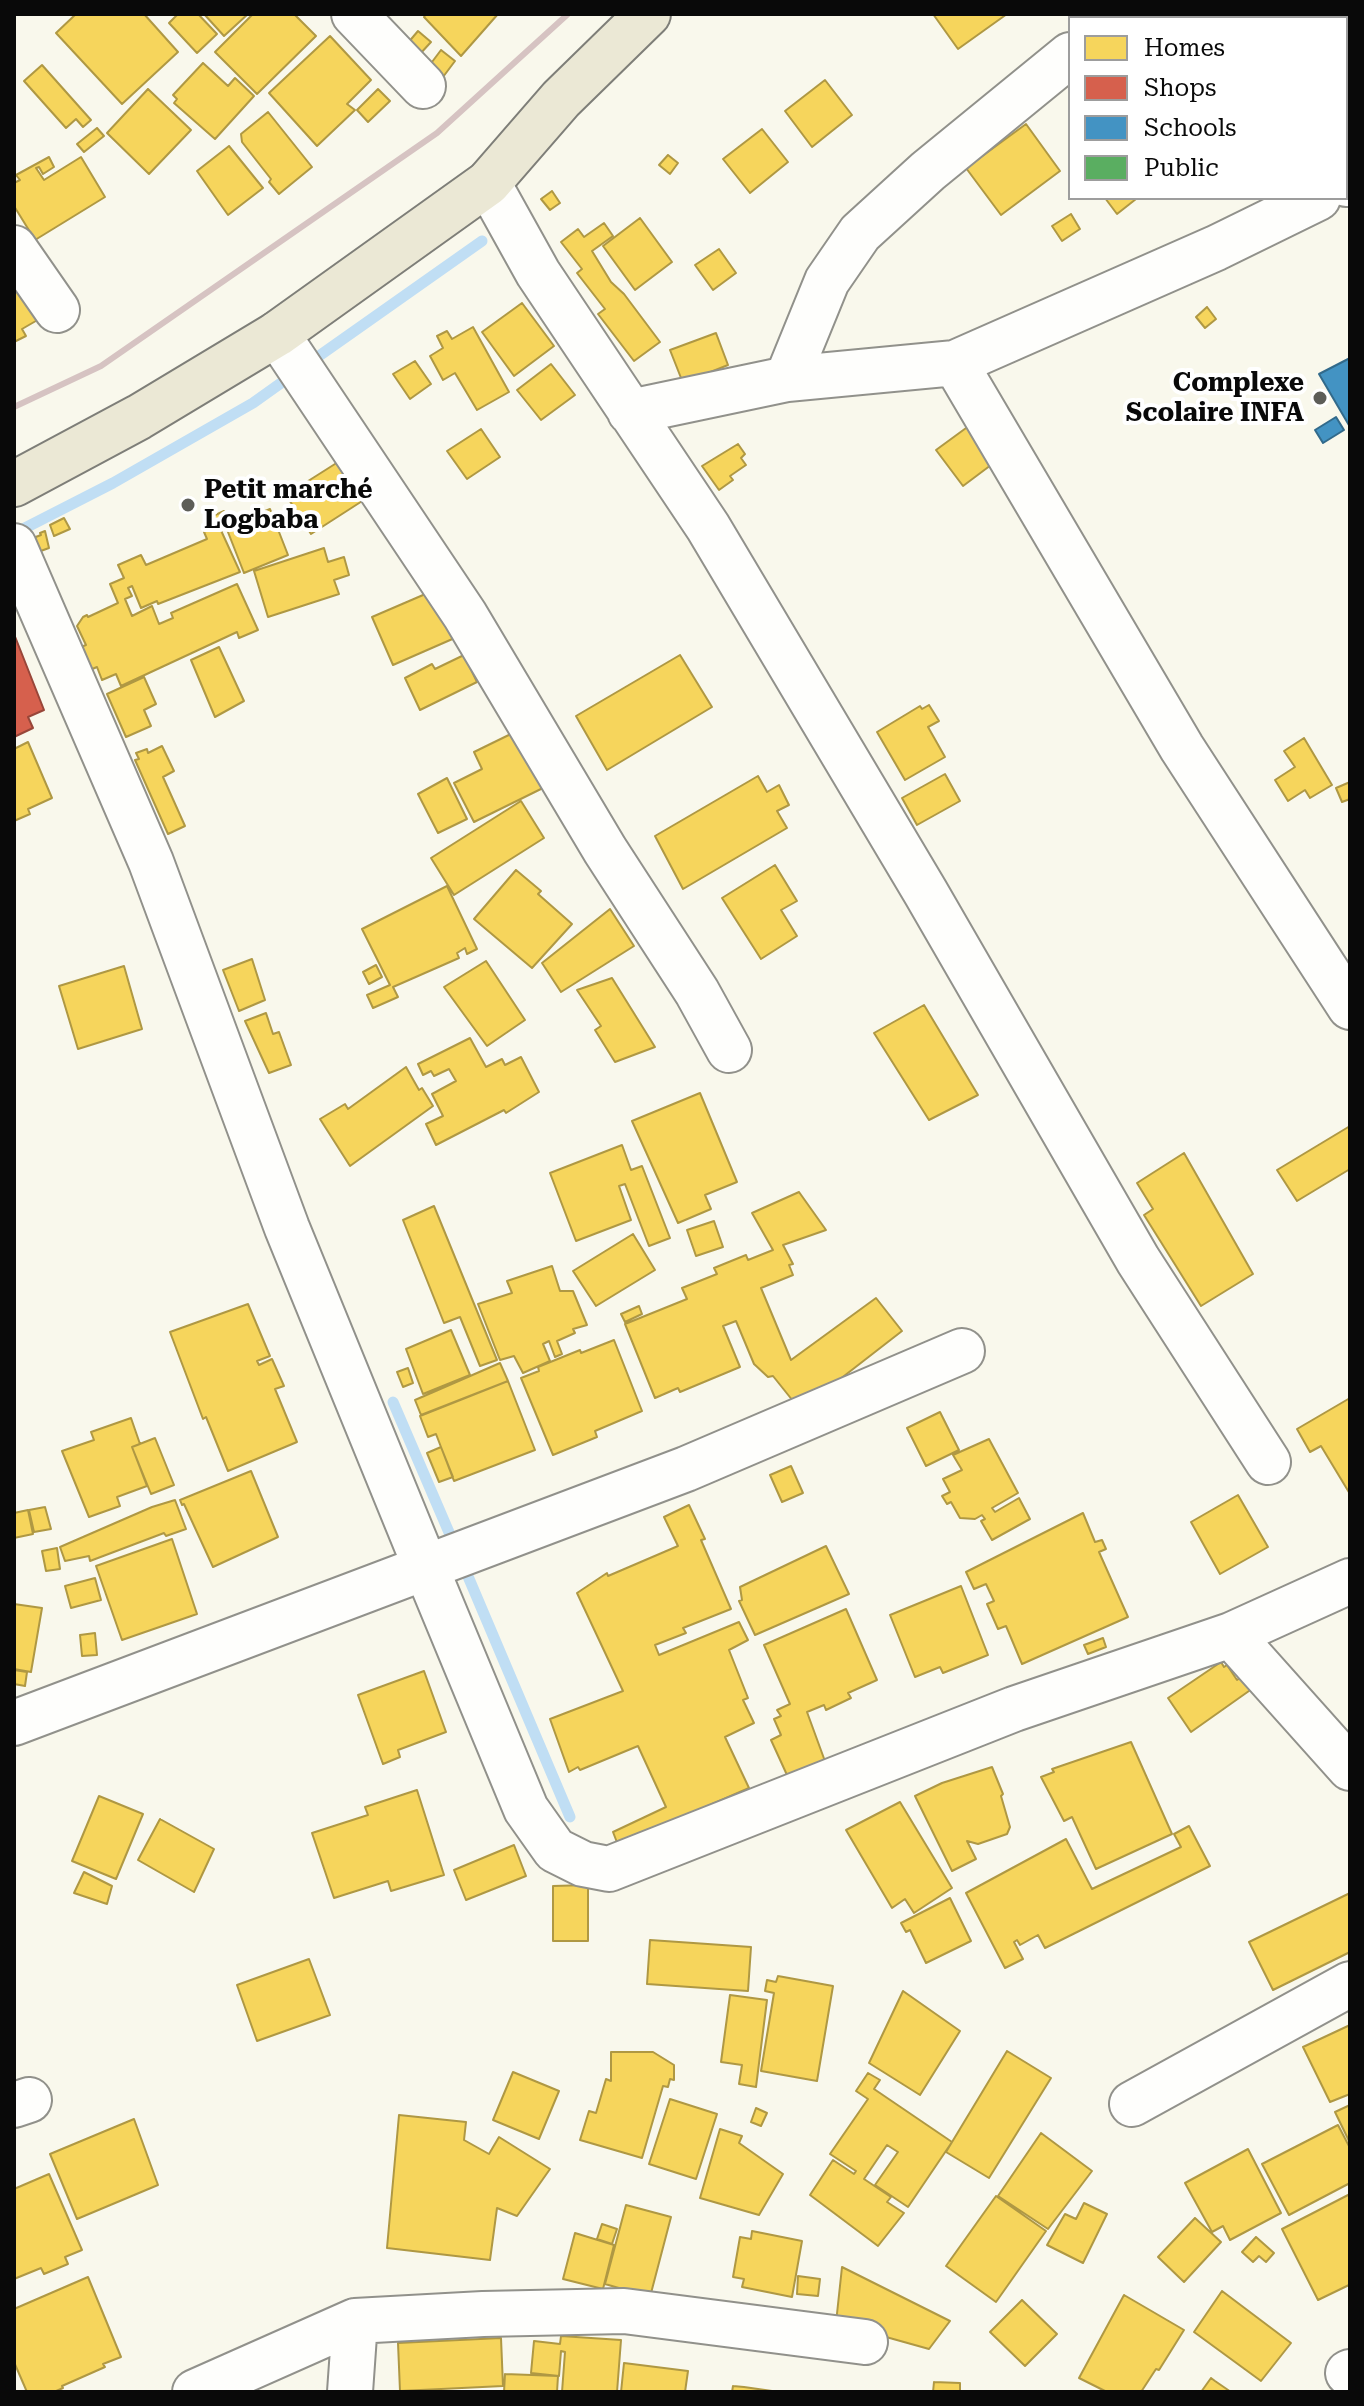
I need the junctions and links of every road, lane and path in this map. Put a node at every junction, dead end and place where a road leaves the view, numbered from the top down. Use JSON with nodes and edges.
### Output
{"nodes":[{"id":1,"x":354,"y":14,"type":"edge"},
{"id":2,"x":648,"y":14,"type":"edge"},
{"id":3,"x":1068,"y":57,"type":"edge"},
{"id":4,"x":423,"y":86,"type":"dead end"},
{"id":5,"x":488,"y":183,"type":"junction"},
{"id":6,"x":1314,"y":200,"type":"edge"},
{"id":7,"x":14,"y":248,"type":"edge"},
{"id":8,"x":57,"y":310,"type":"dead end"},
{"id":9,"x":277,"y":334,"type":"junction"},
{"id":10,"x":955,"y":363,"type":"junction"},
{"id":11,"x":787,"y":379,"type":"junction"},
{"id":12,"x":630,"y":412,"type":"junction"},
{"id":13,"x":14,"y":484,"type":"edge"},
{"id":14,"x":14,"y":546,"type":"edge"},
{"id":15,"x":1348,"y":1001,"type":"edge"},
{"id":16,"x":729,"y":1050,"type":"dead end"},
{"id":17,"x":962,"y":1351,"type":"dead end"},
{"id":18,"x":1268,"y":1462,"type":"dead end"},
{"id":19,"x":426,"y":1568,"type":"junction"},
{"id":20,"x":1350,"y":1581,"type":"edge"},
{"id":21,"x":1231,"y":1635,"type":"junction"},
{"id":22,"x":14,"y":1723,"type":"edge"},
{"id":23,"x":1350,"y":1768,"type":"edge"},
{"id":24,"x":1350,"y":1984,"type":"edge"},
{"id":25,"x":1132,"y":2104,"type":"dead end"},
{"id":26,"x":355,"y":2321,"type":"junction"},
{"id":27,"x":865,"y":2342,"type":"dead end"},
{"id":28,"x":195,"y":2392,"type":"edge"},
{"id":29,"x":350,"y":2392,"type":"edge"}],
"edges":[{"from":1,"to":4,"type":"street"},
{"from":2,"to":5,"type":"main road"},
{"from":3,"to":11,"type":"street"},
{"from":5,"to":9,"type":"main road"},
{"from":5,"to":12,"type":"street"},
{"from":6,"to":10,"type":"street"},
{"from":7,"to":8,"type":"street"},
{"from":9,"to":13,"type":"main road"},
{"from":9,"to":16,"type":"street"},
{"from":10,"to":11,"type":"street"},
{"from":10,"to":15,"type":"street"},
{"from":11,"to":12,"type":"street"},
{"from":12,"to":18,"type":"street"},
{"from":14,"to":19,"type":"street"},
{"from":17,"to":19,"type":"street"},
{"from":19,"to":21,"type":"street"},
{"from":19,"to":22,"type":"street"},
{"from":20,"to":21,"type":"street"},
{"from":21,"to":23,"type":"street"},
{"from":24,"to":25,"type":"street"},
{"from":26,"to":27,"type":"street"},
{"from":26,"to":28,"type":"street"},
{"from":26,"to":29,"type":"street"}]}
